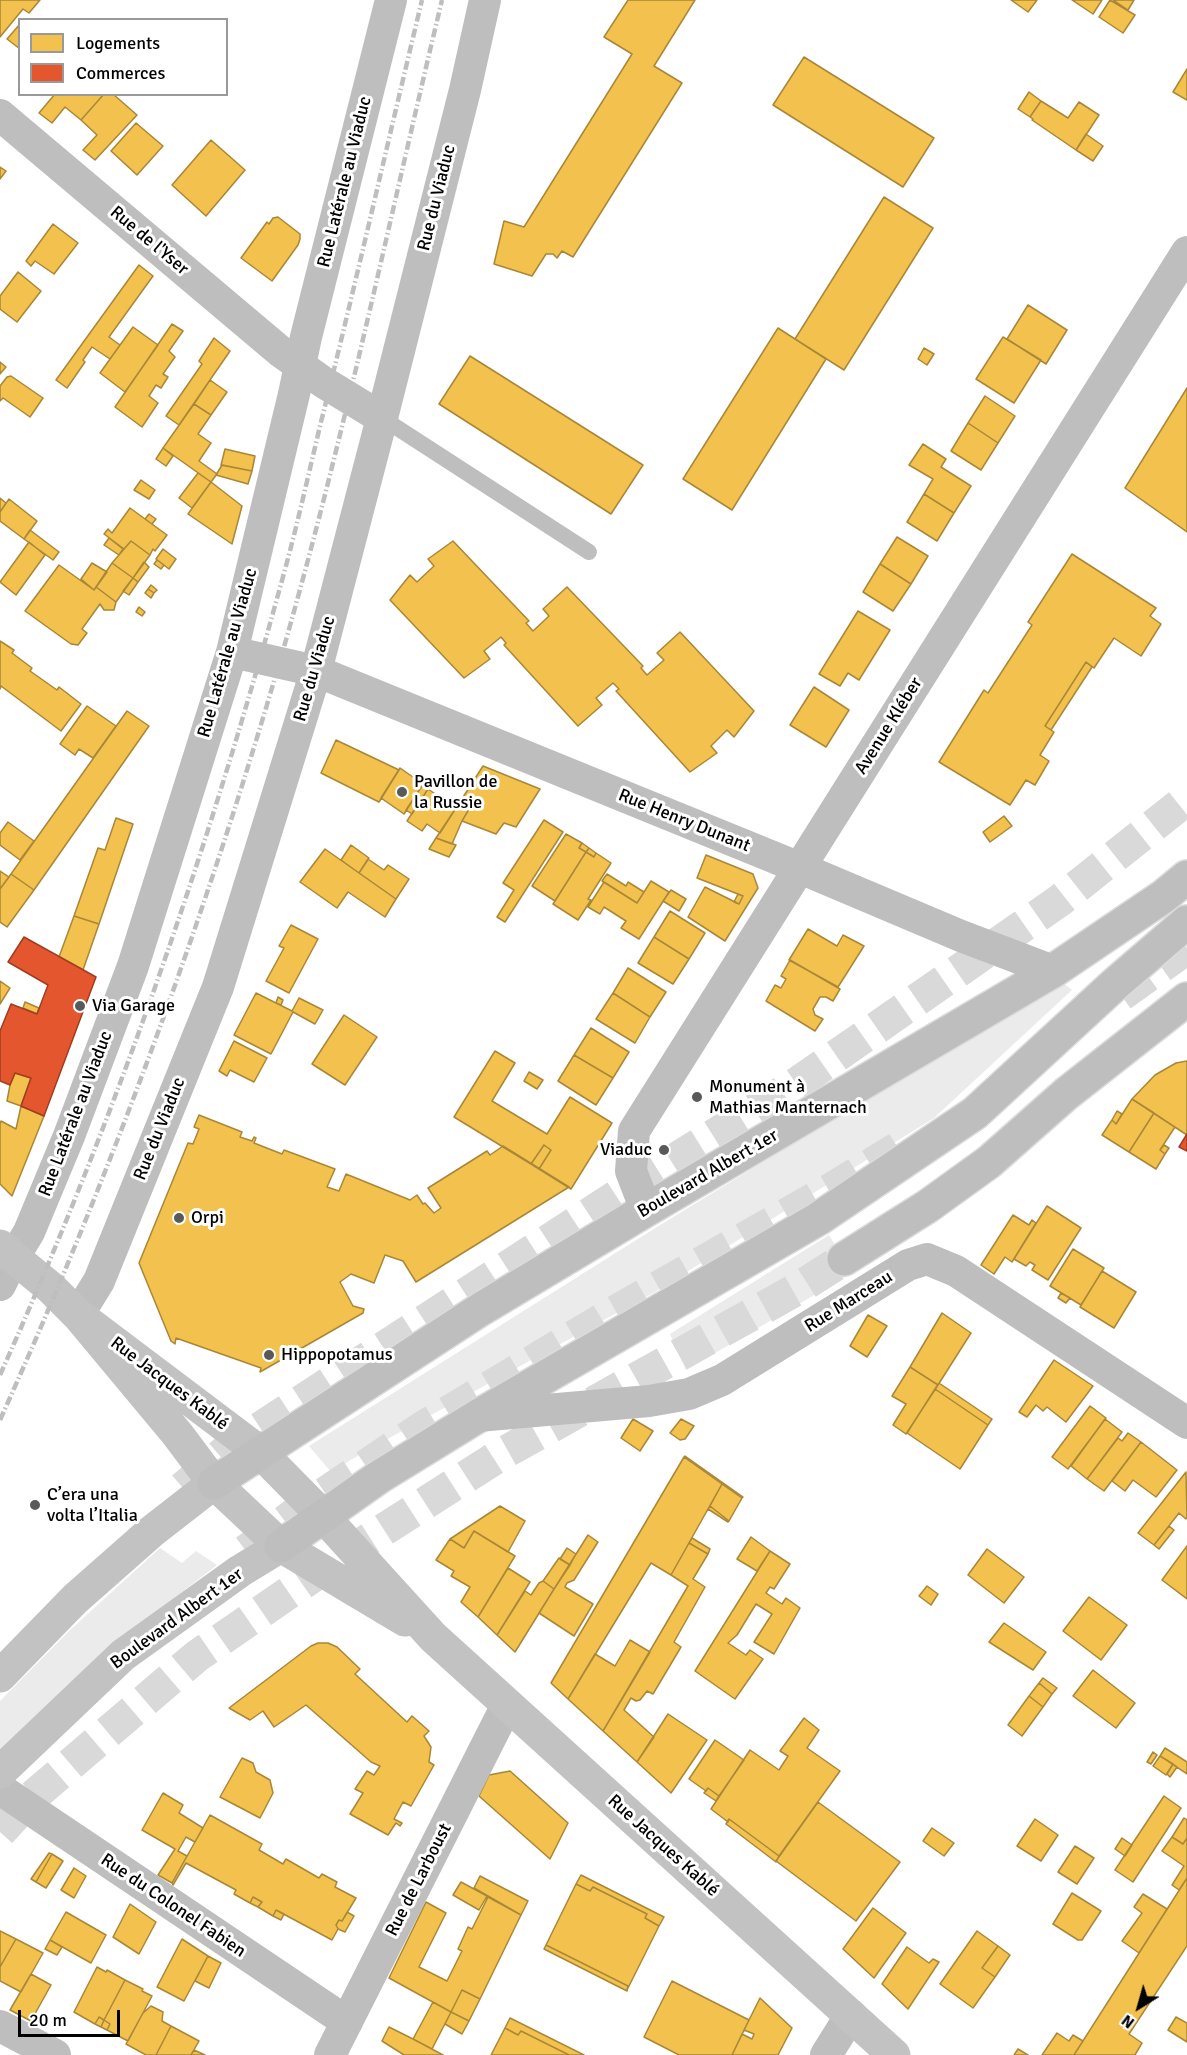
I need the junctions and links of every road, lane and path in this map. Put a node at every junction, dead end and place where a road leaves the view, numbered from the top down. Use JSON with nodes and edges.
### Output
{"nodes":[{"id":1,"x":391,"y":0,"type":"edge"},
{"id":2,"x":485,"y":0,"type":"edge"},
{"id":3,"x":0,"y":115,"type":"edge"},
{"id":4,"x":1187,"y":252,"type":"edge"},
{"id":5,"x":300,"y":365,"type":"junction"},
{"id":6,"x":382,"y":418,"type":"junction"},
{"id":7,"x":589,"y":552,"type":"dead end"},
{"id":8,"x":232,"y":652,"type":"junction"},
{"id":9,"x":316,"y":671,"type":"junction"},
{"id":10,"x":800,"y":868,"type":"junction"},
{"id":11,"x":1187,"y":877,"type":"edge"},
{"id":12,"x":1187,"y":922,"type":"edge"},
{"id":13,"x":1053,"y":971,"type":"junction"},
{"id":14,"x":1187,"y":999,"type":"edge"},
{"id":15,"x":1187,"y":1027,"type":"edge"},
{"id":16,"x":1131,"y":1043,"type":"junction"},
{"id":17,"x":646,"y":1210,"type":"junction"},
{"id":18,"x":844,"y":1259,"type":"tunnel mouth"},
{"id":19,"x":5,"y":1263,"type":"edge"},
{"id":20,"x":78,"y":1315,"type":"junction"},
{"id":21,"x":478,"y":1416,"type":"junction"},
{"id":22,"x":1187,"y":1423,"type":"edge"},
{"id":23,"x":261,"y":1453,"type":"junction"},
{"id":24,"x":214,"y":1483,"type":"junction"},
{"id":25,"x":323,"y":1516,"type":"junction"},
{"id":26,"x":281,"y":1546,"type":"junction"},
{"id":27,"x":433,"y":1637,"type":"junction"},
{"id":28,"x":0,"y":1676,"type":"edge"},
{"id":29,"x":507,"y":1705,"type":"junction"},
{"id":30,"x":0,"y":1772,"type":"edge"},
{"id":31,"x":0,"y":1789,"type":"edge"},
{"id":32,"x":850,"y":2015,"type":"junction"},
{"id":33,"x":346,"y":2022,"type":"junction"},
{"id":34,"x":0,"y":2026,"type":"edge"},
{"id":35,"x":55,"y":2055,"type":"edge"},
{"id":36,"x":330,"y":2055,"type":"edge"},
{"id":37,"x":826,"y":2055,"type":"edge"},
{"id":38,"x":894,"y":2055,"type":"edge"}],
"edges":[{"from":1,"to":5,"type":"street","name":"Rue Latérale au Viaduc"},
{"from":2,"to":6,"type":"street","name":"Rue du Viaduc"},
{"from":3,"to":5,"type":"street","name":"Rue de l'Yser"},
{"from":4,"to":10,"type":"street","name":"Avenue Kléber"},
{"from":5,"to":6,"type":"street","name":"Rue de l'Yser"},
{"from":5,"to":8,"type":"street","name":"Rue Latérale au Viaduc"},
{"from":6,"to":7,"type":"lane"},
{"from":6,"to":9,"type":"street","name":"Rue du Viaduc"},
{"from":8,"to":9,"type":"street","name":"Rue Henry Dunant"},
{"from":8,"to":19,"type":"street","name":"Rue Latérale au Viaduc"},
{"from":9,"to":10,"type":"street","name":"Rue Henry Dunant"},
{"from":9,"to":20,"type":"street","name":"Rue du Viaduc"},
{"from":10,"to":13,"type":"street","name":"Rue Henry Dunant"},
{"from":10,"to":17,"type":"street","name":"Avenue Kléber"},
{"from":11,"to":13,"type":"main road","name":"Boulevard Albert 1er"},
{"from":12,"to":21,"type":"main road"},
{"from":13,"to":17,"type":"main road","name":"Boulevard Albert 1er"},
{"from":14,"to":16,"type":"main road"},
{"from":15,"to":16,"type":"main road"},
{"from":16,"to":18,"type":"main road"},
{"from":17,"to":23,"type":"main road","name":"Boulevard Albert 1er"},
{"from":19,"to":20,"type":"main road","name":"Rue Jacques Kablé"},
{"from":20,"to":23,"type":"main road","name":"Rue Jacques Kablé"},
{"from":20,"to":24,"type":"main road","name":"Rue Jacques Kablé"},
{"from":21,"to":22,"type":"street","name":"Rue Marceau"},
{"from":21,"to":25,"type":"main road"},
{"from":23,"to":24,"type":"main road","name":"Boulevard Albert 1er"},
{"from":23,"to":25,"type":"main road","name":"Rue Jacques Kablé"},
{"from":24,"to":26,"type":"main road","name":"Rue Jacques Kablé"},
{"from":24,"to":28,"type":"main road"},
{"from":25,"to":26,"type":"main road"},
{"from":25,"to":27,"type":"main road","name":"Rue Jacques Kablé"},
{"from":26,"to":27,"type":"main road","name":"Rue Jacques Kablé"},
{"from":26,"to":30,"type":"main road","name":"Boulevard Albert 1er"},
{"from":27,"to":29,"type":"main road","name":"Rue Jacques Kablé"},
{"from":29,"to":32,"type":"main road","name":"Rue Jacques Kablé"},
{"from":29,"to":33,"type":"street","name":"Rue de Larboust"},
{"from":31,"to":33,"type":"street","name":"Rue du Colonel Fabien"},
{"from":32,"to":37,"type":"street"},
{"from":32,"to":38,"type":"main road","name":"Rue Jacques Kablé"},
{"from":33,"to":36,"type":"street","name":"Rue de Larboust"},
{"from":34,"to":35,"type":"street"}]}
